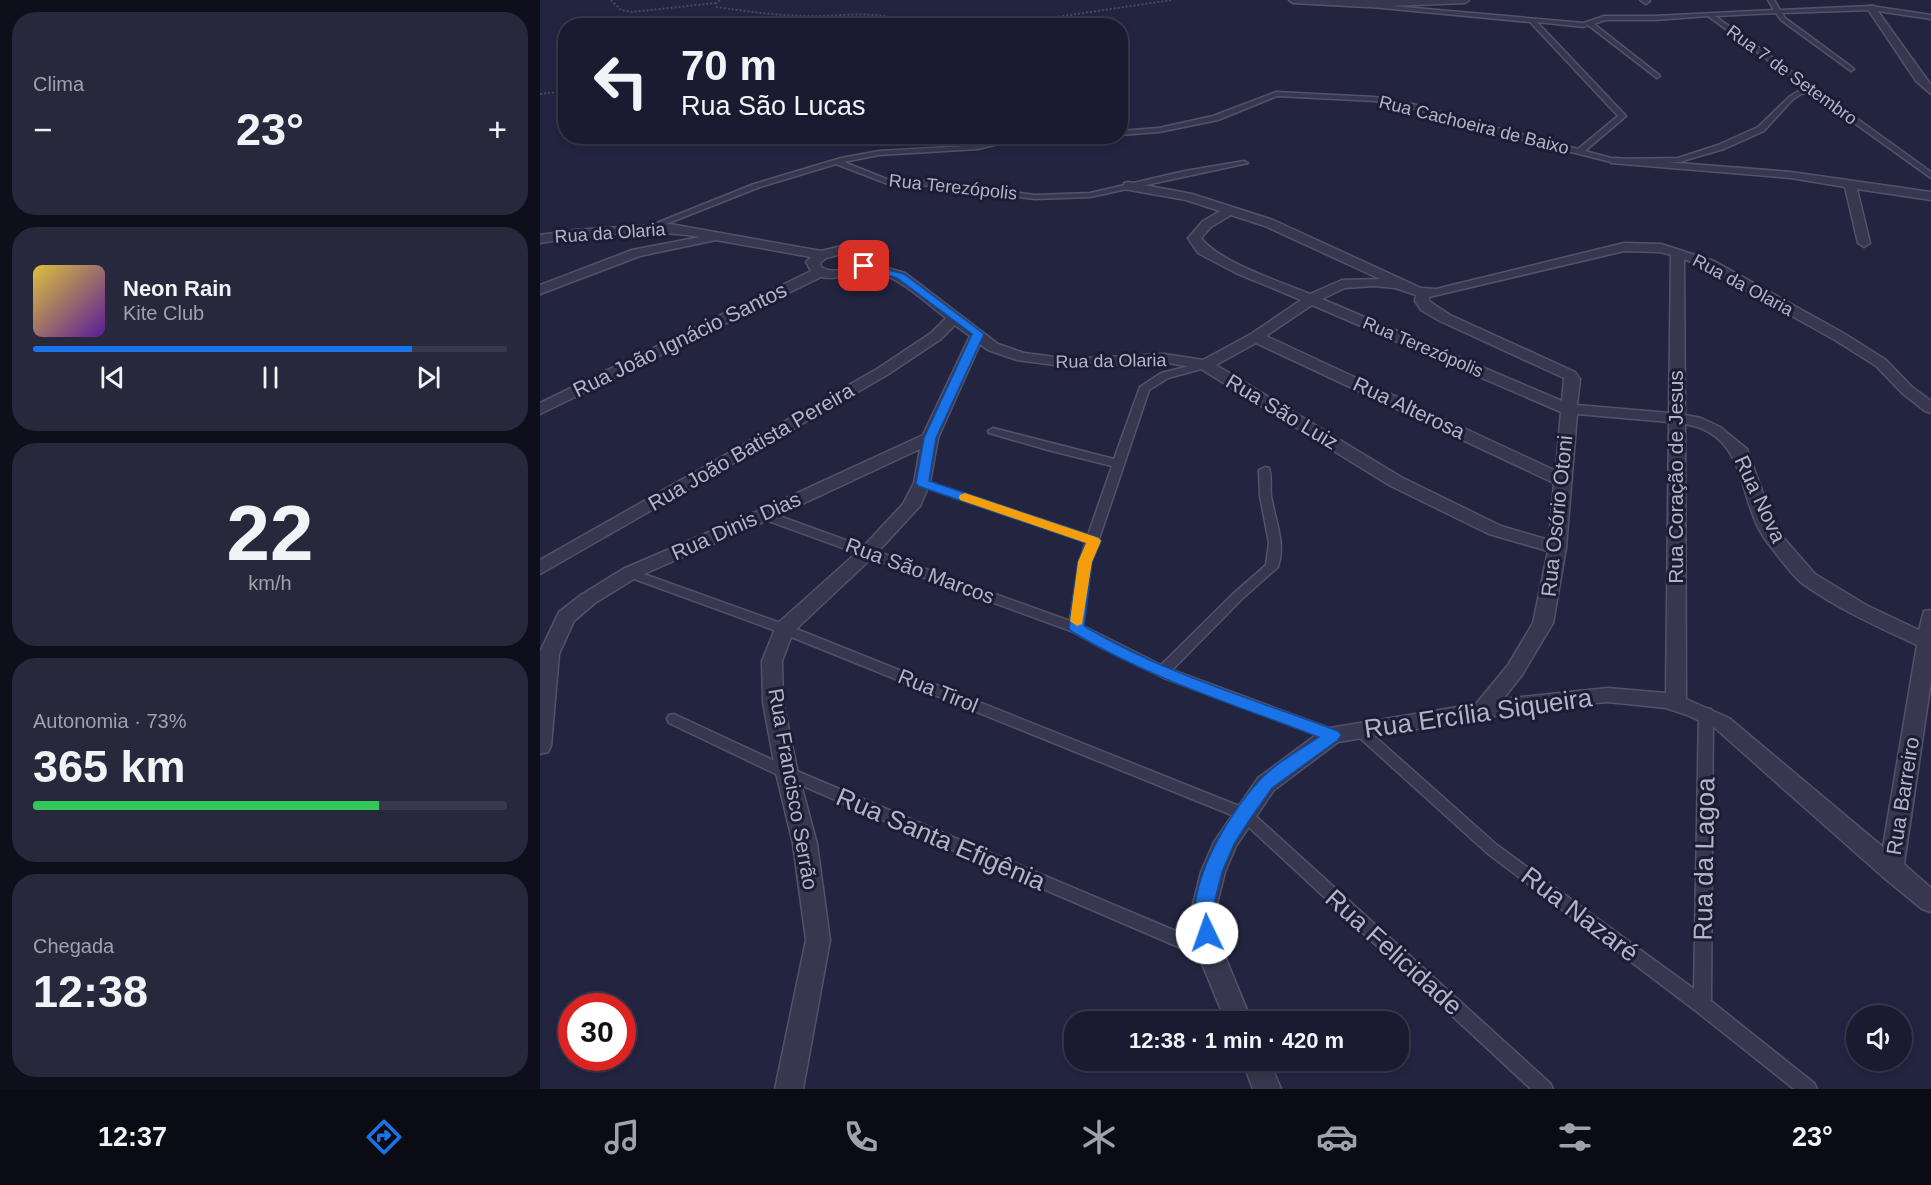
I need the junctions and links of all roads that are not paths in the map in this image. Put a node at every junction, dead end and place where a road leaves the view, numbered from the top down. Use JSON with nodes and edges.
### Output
{"nodes":[{"id":1,"x":1293,"y":0,"type":"edge"},
{"id":2,"x":1465,"y":0,"type":"edge"},
{"id":3,"x":1771,"y":0,"type":"edge"},
{"id":4,"x":1366,"y":4,"type":"junction"},
{"id":5,"x":1871,"y":8,"type":"junction"},
{"id":6,"x":1779,"y":13,"type":"junction"},
{"id":7,"x":1709,"y":14,"type":"junction"},
{"id":8,"x":1931,"y":17,"type":"edge"},
{"id":9,"x":1533,"y":22,"type":"junction"},
{"id":10,"x":1589,"y":23,"type":"junction"},
{"id":11,"x":1851,"y":69,"type":"dead end"},
{"id":12,"x":1657,"y":76,"type":"dead end"},
{"id":13,"x":1811,"y":90,"type":"junction"},
{"id":14,"x":1931,"y":91,"type":"edge"},
{"id":15,"x":1128,"y":132,"type":"edge"},
{"id":16,"x":1002,"y":144,"type":"edge"},
{"id":17,"x":1579,"y":152,"type":"junction"},
{"id":18,"x":1616,"y":161,"type":"junction"},
{"id":19,"x":838,"y":162,"type":"junction"},
{"id":20,"x":1244,"y":163,"type":"dead end"},
{"id":21,"x":1931,"y":176,"type":"edge"},
{"id":22,"x":1128,"y":186,"type":"junction"},
{"id":23,"x":1851,"y":186,"type":"junction"},
{"id":24,"x":1931,"y":196,"type":"edge"},
{"id":25,"x":1230,"y":210,"type":"junction"},
{"id":26,"x":648,"y":228,"type":"junction"},
{"id":27,"x":723,"y":237,"type":"junction"},
{"id":28,"x":540,"y":239,"type":"edge"},
{"id":29,"x":1864,"y":243,"type":"dead end"},
{"id":30,"x":1678,"y":252,"type":"junction"},
{"id":31,"x":821,"y":255,"type":"junction"},
{"id":32,"x":864,"y":266,"type":"junction"},
{"id":33,"x":820,"y":272,"type":"junction"},
{"id":34,"x":1400,"y":286,"type":"junction"},
{"id":35,"x":540,"y":290,"type":"edge"},
{"id":36,"x":1423,"y":294,"type":"junction"},
{"id":37,"x":1312,"y":299,"type":"junction"},
{"id":38,"x":955,"y":317,"type":"junction"},
{"id":39,"x":978,"y":334,"type":"junction"},
{"id":40,"x":1256,"y":337,"type":"junction"},
{"id":41,"x":1205,"y":365,"type":"junction"},
{"id":42,"x":1931,"y":408,"type":"edge"},
{"id":43,"x":540,"y":409,"type":"edge"},
{"id":44,"x":1568,"y":409,"type":"junction"},
{"id":45,"x":1676,"y":418,"type":"junction"},
{"id":46,"x":993,"y":431,"type":"dead end"},
{"id":47,"x":930,"y":438,"type":"junction"},
{"id":48,"x":1120,"y":464,"type":"junction"},
{"id":49,"x":1264,"y":470,"type":"dead end"},
{"id":50,"x":1562,"y":480,"type":"junction"},
{"id":51,"x":922,"y":483,"type":"junction"},
{"id":52,"x":764,"y":515,"type":"junction"},
{"id":53,"x":1094,"y":541,"type":"junction"},
{"id":54,"x":1557,"y":548,"type":"junction"},
{"id":55,"x":869,"y":551,"type":"junction"},
{"id":56,"x":540,"y":568,"type":"edge"},
{"id":57,"x":630,"y":573,"type":"junction"},
{"id":58,"x":1931,"y":616,"type":"edge"},
{"id":59,"x":1076,"y":628,"type":"junction"},
{"id":60,"x":784,"y":629,"type":"junction"},
{"id":61,"x":1929,"y":643,"type":"edge"},
{"id":62,"x":1163,"y":671,"type":"junction"},
{"id":63,"x":1676,"y":703,"type":"junction"},
{"id":64,"x":1483,"y":710,"type":"junction"},
{"id":65,"x":1706,"y":713,"type":"junction"},
{"id":66,"x":674,"y":719,"type":"dead end"},
{"id":67,"x":1358,"y":730,"type":"junction"},
{"id":68,"x":1332,"y":735,"type":"junction"},
{"id":69,"x":540,"y":746,"type":"edge"},
{"id":70,"x":787,"y":773,"type":"junction"},
{"id":71,"x":1244,"y":814,"type":"junction"},
{"id":72,"x":1891,"y":870,"type":"junction"},
{"id":73,"x":1931,"y":902,"type":"edge"},
{"id":74,"x":1211,"y":954,"type":"junction"},
{"id":75,"x":1702,"y":1005,"type":"junction"},
{"id":76,"x":1234,"y":1011,"type":"edge"},
{"id":77,"x":1260,"y":1071,"type":"edge"},
{"id":78,"x":789,"y":1089,"type":"edge"},
{"id":79,"x":1267,"y":1089,"type":"edge"},
{"id":80,"x":1544,"y":1089,"type":"edge"},
{"id":81,"x":1808,"y":1089,"type":"edge"}],
"edges":[{"from":1,"to":4,"type":"street"},
{"from":2,"to":4,"type":"street"},
{"from":3,"to":6,"type":"lane"},
{"from":4,"to":9,"type":"lane"},
{"from":5,"to":6,"type":"lane","name":"Rua 7 de Setembro"},
{"from":5,"to":8,"type":"lane","name":"Rua 7 de Setembro"},
{"from":5,"to":14,"type":"street"},
{"from":6,"to":7,"type":"lane","name":"Rua 7 de Setembro"},
{"from":6,"to":11,"type":"lane"},
{"from":7,"to":10,"type":"lane"},
{"from":7,"to":13,"type":"lane","name":"Rua 7 de Setembro"},
{"from":9,"to":10,"type":"lane"},
{"from":9,"to":17,"type":"lane"},
{"from":10,"to":12,"type":"lane"},
{"from":13,"to":18,"type":"lane","name":"Rua Cachoeira de Baixo"},
{"from":13,"to":21,"type":"lane","name":"Rua 7 de Setembro"},
{"from":15,"to":17,"type":"lane","name":"Rua Cachoeira de Baixo"},
{"from":16,"to":19,"type":"lane"},
{"from":17,"to":18,"type":"lane","name":"Rua Cachoeira de Baixo"},
{"from":18,"to":23,"type":"street"},
{"from":19,"to":22,"type":"lane","name":"Rua Terezópolis"},
{"from":19,"to":26,"type":"lane"},
{"from":20,"to":22,"type":"lane","name":"Rua Terezópolis"},
{"from":22,"to":25,"type":"street"},
{"from":23,"to":24,"type":"street"},
{"from":23,"to":29,"type":"street"},
{"from":25,"to":34,"type":"street"},
{"from":25,"to":37,"type":"street","name":"Rua Terezópolis"},
{"from":26,"to":27,"type":"street","name":"Rua da Olaria"},
{"from":26,"to":28,"type":"street","name":"Rua da Olaria"},
{"from":27,"to":31,"type":"street","name":"Rua da Olaria"},
{"from":27,"to":35,"type":"street"},
{"from":30,"to":36,"type":"street","name":"Rua da Olaria"},
{"from":30,"to":42,"type":"street","name":"Rua da Olaria"},
{"from":30,"to":45,"type":"street","name":"Rua Coração de Jesus"},
{"from":31,"to":32,"type":"street"},
{"from":31,"to":33,"type":"street"},
{"from":32,"to":33,"type":"street"},
{"from":32,"to":38,"type":"street","name":"Rua da Olaria"},
{"from":33,"to":43,"type":"street","name":"Rua João Ignácio Santos"},
{"from":34,"to":36,"type":"street"},
{"from":34,"to":37,"type":"street","name":"Rua São Luiz"},
{"from":36,"to":44,"type":"street","name":"Rua Osório Otoni"},
{"from":37,"to":40,"type":"street","name":"Rua São Luiz"},
{"from":37,"to":44,"type":"street","name":"Rua Terezópolis"},
{"from":38,"to":39,"type":"street","name":"Rua da Olaria"},
{"from":38,"to":56,"type":"street","name":"Rua João Batista Pereira"},
{"from":39,"to":41,"type":"street","name":"Rua da Olaria"},
{"from":39,"to":47,"type":"street"},
{"from":40,"to":41,"type":"street","name":"Rua São Luiz"},
{"from":40,"to":50,"type":"street","name":"Rua Alterosa"},
{"from":41,"to":48,"type":"lane"},
{"from":41,"to":54,"type":"street","name":"Rua São Luiz"},
{"from":44,"to":45,"type":"street","name":"Rua Nova"},
{"from":44,"to":50,"type":"street","name":"Rua Osório Otoni"},
{"from":45,"to":61,"type":"street","name":"Rua Nova"},
{"from":45,"to":63,"type":"street","name":"Rua Coração de Jesus"},
{"from":46,"to":48,"type":"lane"},
{"from":47,"to":51,"type":"street","name":"Rua Francisco Serrão"},
{"from":47,"to":52,"type":"street","name":"Rua Dinis Dias"},
{"from":48,"to":53,"type":"lane"},
{"from":49,"to":62,"type":"lane"},
{"from":50,"to":54,"type":"street","name":"Rua Osório Otoni"},
{"from":51,"to":53,"type":"lane"},
{"from":51,"to":55,"type":"street","name":"Rua Francisco Serrão"},
{"from":52,"to":55,"type":"lane","name":"Rua São Marcos"},
{"from":52,"to":57,"type":"street","name":"Rua Dinis Dias"},
{"from":53,"to":59,"type":"lane"},
{"from":54,"to":64,"type":"street","name":"Rua Osório Otoni"},
{"from":55,"to":59,"type":"lane","name":"Rua São Marcos"},
{"from":55,"to":60,"type":"street","name":"Rua Francisco Serrão"},
{"from":57,"to":60,"type":"lane","name":"Rua Tirol"},
{"from":57,"to":69,"type":"street","name":"Rua Dinis Dias"},
{"from":58,"to":61,"type":"street","name":"Rua Barreiro"},
{"from":59,"to":62,"type":"lane","name":"Rua São Marcos"},
{"from":60,"to":70,"type":"street","name":"Rua Francisco Serrão"},
{"from":60,"to":71,"type":"lane","name":"Rua Tirol"},
{"from":61,"to":72,"type":"street","name":"Rua Barreiro"},
{"from":62,"to":68,"type":"lane","name":"Rua São Marcos"},
{"from":63,"to":64,"type":"street","name":"Rua Ercília Siqueira"},
{"from":63,"to":65,"type":"street","name":"Rua Ercília Siqueira"},
{"from":64,"to":67,"type":"street","name":"Rua Ercília Siqueira"},
{"from":65,"to":72,"type":"street","name":"Rua Ercília Siqueira"},
{"from":65,"to":75,"type":"lane","name":"Rua da Lagoa"},
{"from":66,"to":70,"type":"lane","name":"Rua Santa Efigênia"},
{"from":67,"to":68,"type":"street","name":"Rua Ercília Siqueira"},
{"from":67,"to":75,"type":"lane","name":"Rua Nazaré"},
{"from":68,"to":71,"type":"street","name":"Rua Ercília Siqueira"},
{"from":70,"to":74,"type":"lane","name":"Rua Santa Efigênia"},
{"from":70,"to":78,"type":"street","name":"Rua Francisco Serrão"},
{"from":71,"to":74,"type":"street","name":"Rua Ercília Siqueira"},
{"from":71,"to":80,"type":"lane","name":"Rua Felicidade"},
{"from":72,"to":73,"type":"street","name":"Rua Ercília Siqueira"},
{"from":74,"to":76,"type":"street","name":"Rua Ercília Siqueira"},
{"from":75,"to":81,"type":"lane","name":"Rua Nazaré"},
{"from":77,"to":79,"type":"street"}]}
